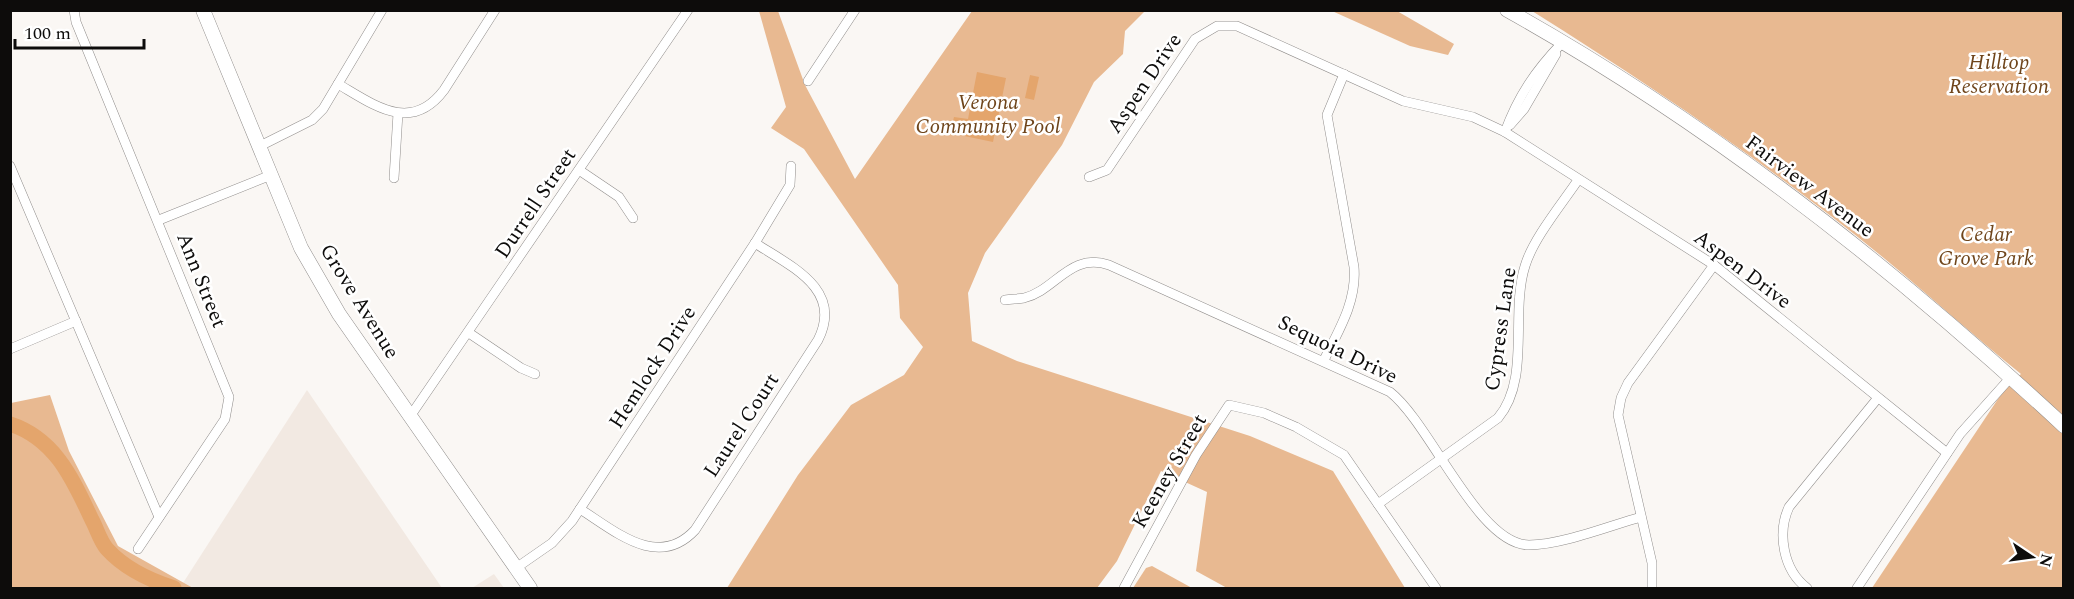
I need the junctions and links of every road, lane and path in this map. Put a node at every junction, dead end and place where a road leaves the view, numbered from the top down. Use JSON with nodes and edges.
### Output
{"nodes":[{"id":1,"x":74,"y":10,"type":"edge"},
{"id":2,"x":203,"y":10,"type":"edge"},
{"id":3,"x":382,"y":10,"type":"edge"},
{"id":4,"x":495,"y":10,"type":"edge"},
{"id":5,"x":688,"y":10,"type":"edge"},
{"id":6,"x":855,"y":10,"type":"edge"},
{"id":7,"x":1507,"y":10,"type":"edge"},
{"id":8,"x":1562,"y":43,"type":"junction"},
{"id":9,"x":1344,"y":74,"type":"junction"},
{"id":10,"x":808,"y":81,"type":"dead end"},
{"id":11,"x":338,"y":84,"type":"junction"},
{"id":12,"x":398,"y":113,"type":"junction"},
{"id":13,"x":1504,"y":132,"type":"junction"},
{"id":14,"x":260,"y":147,"type":"junction"},
{"id":15,"x":791,"y":166,"type":"dead end"},
{"id":16,"x":11,"y":167,"type":"edge"},
{"id":17,"x":579,"y":170,"type":"junction"},
{"id":18,"x":271,"y":175,"type":"junction"},
{"id":19,"x":1089,"y":177,"type":"dead end"},
{"id":20,"x":394,"y":178,"type":"dead end"},
{"id":21,"x":1578,"y":180,"type":"junction"},
{"id":22,"x":633,"y":218,"type":"dead end"},
{"id":23,"x":159,"y":220,"type":"junction"},
{"id":24,"x":755,"y":243,"type":"junction"},
{"id":25,"x":1714,"y":265,"type":"junction"},
{"id":26,"x":1005,"y":300,"type":"dead end"},
{"id":27,"x":76,"y":321,"type":"junction"},
{"id":28,"x":469,"y":333,"type":"junction"},
{"id":29,"x":10,"y":350,"type":"edge"},
{"id":30,"x":1324,"y":360,"type":"junction"},
{"id":31,"x":535,"y":374,"type":"dead end"},
{"id":32,"x":2011,"y":377,"type":"junction"},
{"id":33,"x":1877,"y":399,"type":"junction"},
{"id":34,"x":411,"y":415,"type":"junction"},
{"id":35,"x":2064,"y":426,"type":"edge"},
{"id":36,"x":1947,"y":453,"type":"junction"},
{"id":37,"x":1443,"y":458,"type":"junction"},
{"id":38,"x":1378,"y":504,"type":"junction"},
{"id":39,"x":580,"y":509,"type":"junction"},
{"id":40,"x":159,"y":517,"type":"junction"},
{"id":41,"x":1641,"y":517,"type":"junction"},
{"id":42,"x":138,"y":549,"type":"dead end"},
{"id":43,"x":516,"y":568,"type":"junction"},
{"id":44,"x":530,"y":588,"type":"edge"},
{"id":45,"x":1124,"y":588,"type":"edge"},
{"id":46,"x":1436,"y":588,"type":"edge"},
{"id":47,"x":1652,"y":588,"type":"edge"},
{"id":48,"x":1807,"y":588,"type":"edge"},
{"id":49,"x":1857,"y":588,"type":"edge"}],
"edges":[{"from":1,"to":23,"type":"street","name":"Ann Street"},
{"from":2,"to":14,"type":"main road","name":"Grove Avenue"},
{"from":3,"to":11,"type":"street"},
{"from":4,"to":12,"type":"street"},
{"from":5,"to":17,"type":"street","name":"Durrell Street"},
{"from":6,"to":10,"type":"street"},
{"from":7,"to":8,"type":"main road","name":"Fairview Avenue"},
{"from":8,"to":13,"type":"street"},
{"from":8,"to":32,"type":"main road","name":"Fairview Avenue"},
{"from":9,"to":13,"type":"street","name":"Aspen Drive"},
{"from":9,"to":19,"type":"street","name":"Aspen Drive"},
{"from":9,"to":30,"type":"street"},
{"from":11,"to":12,"type":"street"},
{"from":11,"to":14,"type":"street"},
{"from":12,"to":20,"type":"street"},
{"from":13,"to":21,"type":"street","name":"Aspen Drive"},
{"from":14,"to":18,"type":"main road","name":"Grove Avenue"},
{"from":15,"to":24,"type":"street","name":"Hemlock Drive"},
{"from":16,"to":27,"type":"street"},
{"from":17,"to":22,"type":"street"},
{"from":17,"to":28,"type":"street","name":"Durrell Street"},
{"from":18,"to":23,"type":"street"},
{"from":18,"to":34,"type":"main road","name":"Grove Avenue"},
{"from":21,"to":25,"type":"street","name":"Aspen Drive"},
{"from":21,"to":37,"type":"street","name":"Cypress Lane"},
{"from":23,"to":40,"type":"street","name":"Ann Street"},
{"from":24,"to":39,"type":"street","name":"Hemlock Drive"},
{"from":24,"to":39,"type":"street","name":"Laurel Court"},
{"from":25,"to":33,"type":"street","name":"Aspen Drive"},
{"from":25,"to":41,"type":"street"},
{"from":26,"to":30,"type":"street","name":"Sequoia Drive"},
{"from":27,"to":29,"type":"street"},
{"from":27,"to":40,"type":"street"},
{"from":28,"to":31,"type":"street"},
{"from":28,"to":34,"type":"street","name":"Durrell Street"},
{"from":30,"to":37,"type":"street","name":"Sequoia Drive"},
{"from":32,"to":35,"type":"main road","name":"Fairview Avenue"},
{"from":32,"to":36,"type":"street"},
{"from":33,"to":36,"type":"street","name":"Aspen Drive"},
{"from":33,"to":48,"type":"street"},
{"from":34,"to":43,"type":"main road","name":"Grove Avenue"},
{"from":36,"to":49,"type":"street"},
{"from":37,"to":38,"type":"street","name":"Cypress Lane"},
{"from":37,"to":41,"type":"street","name":"Sequoia Drive"},
{"from":38,"to":45,"type":"street","name":"Keeney Street"},
{"from":38,"to":46,"type":"street","name":"Keeney Street"},
{"from":39,"to":43,"type":"street","name":"Hemlock Drive"},
{"from":40,"to":42,"type":"street","name":"Ann Street"},
{"from":41,"to":47,"type":"street"},
{"from":43,"to":44,"type":"main road","name":"Grove Avenue"}]}
